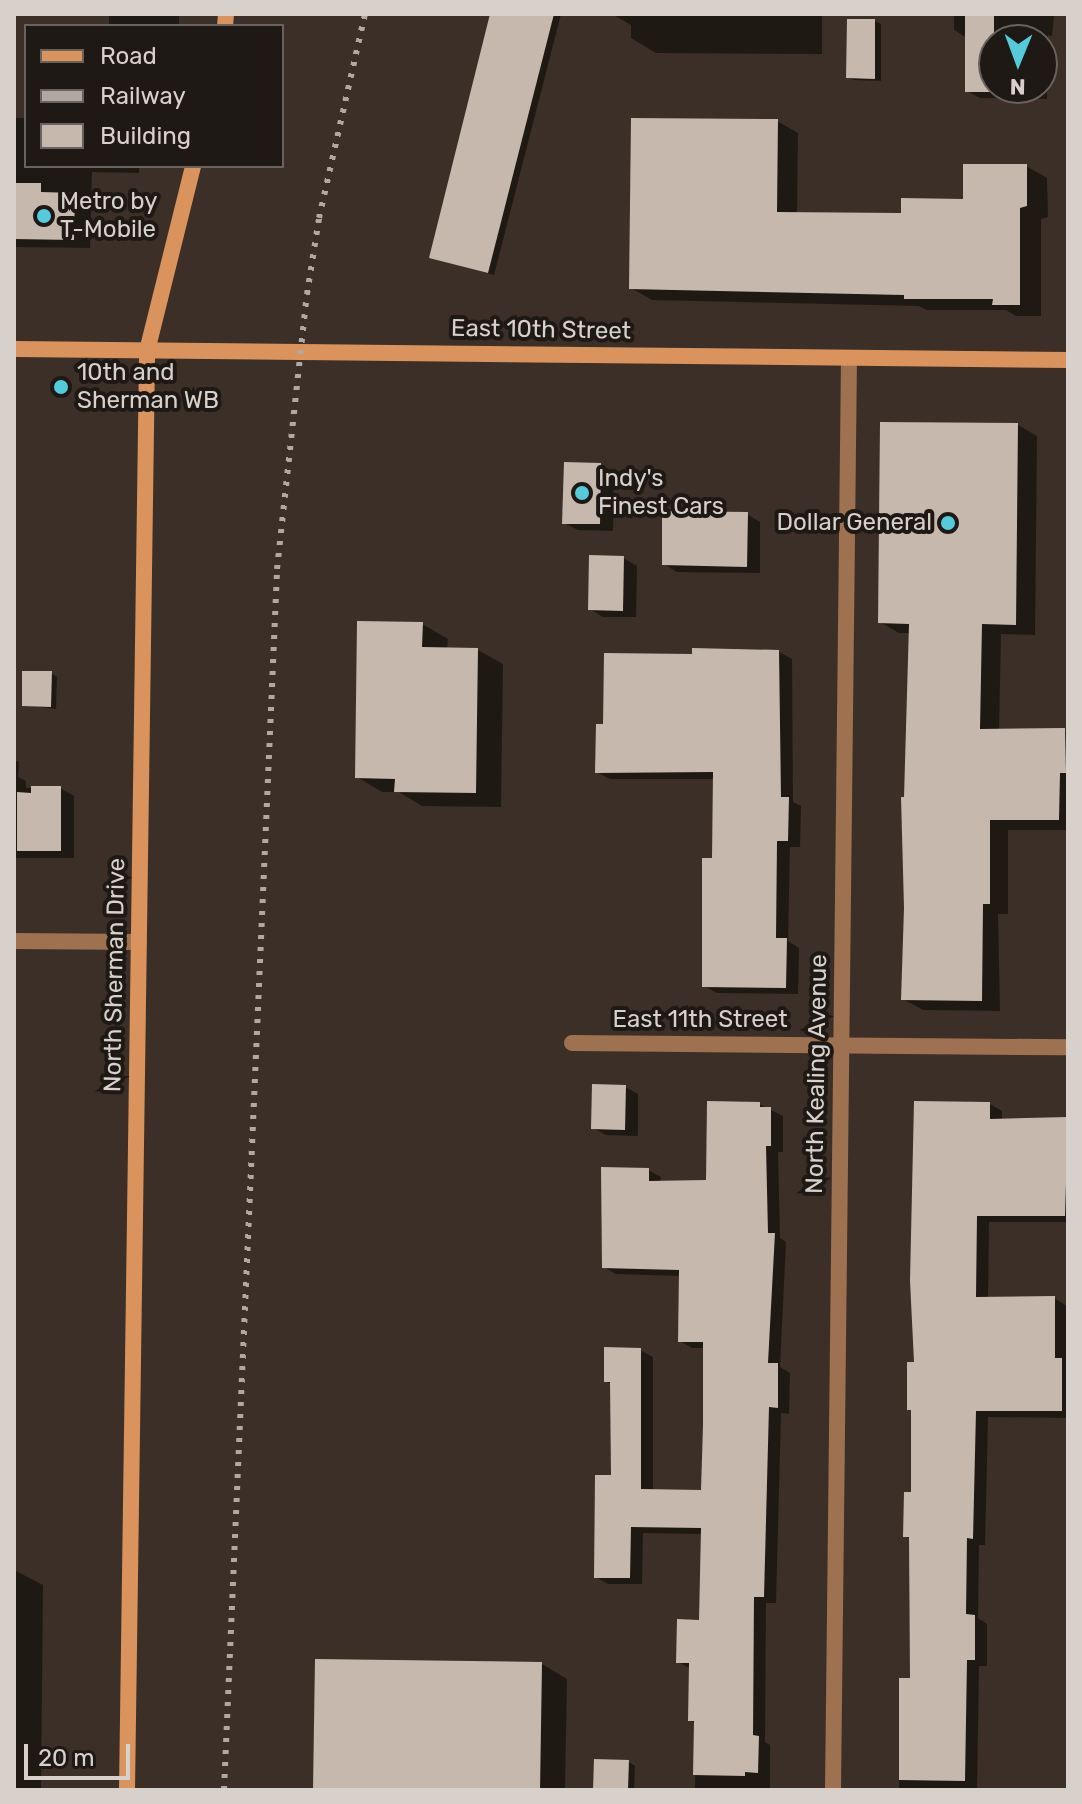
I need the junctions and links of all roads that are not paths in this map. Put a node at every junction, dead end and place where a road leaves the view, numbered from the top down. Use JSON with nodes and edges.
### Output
{"nodes":[{"id":1,"x":193,"y":168,"type":"edge"},
{"id":2,"x":14,"y":349,"type":"edge"},
{"id":3,"x":147,"y":351,"type":"junction"},
{"id":4,"x":849,"y":358,"type":"junction"},
{"id":5,"x":1068,"y":360,"type":"edge"},
{"id":6,"x":14,"y":941,"type":"edge"},
{"id":7,"x":139,"y":942,"type":"junction"},
{"id":8,"x":572,"y":1043,"type":"dead end"},
{"id":9,"x":841,"y":1045,"type":"junction"},
{"id":10,"x":1068,"y":1047,"type":"edge"},
{"id":11,"x":127,"y":1790,"type":"edge"},
{"id":12,"x":833,"y":1790,"type":"edge"}],
"edges":[{"from":1,"to":3,"type":"main road","name":"North Sherman Drive"},
{"from":2,"to":3,"type":"main road","name":"East 10th Street"},
{"from":3,"to":4,"type":"main road","name":"East 10th Street"},
{"from":3,"to":7,"type":"main road","name":"North Sherman Drive"},
{"from":4,"to":5,"type":"main road","name":"East 10th Street"},
{"from":4,"to":9,"type":"street","name":"North Kealing Avenue"},
{"from":6,"to":7,"type":"street"},
{"from":7,"to":11,"type":"main road","name":"North Sherman Drive"},
{"from":8,"to":9,"type":"street","name":"East 11th Street"},
{"from":9,"to":10,"type":"street","name":"East 11th Street"},
{"from":9,"to":12,"type":"street","name":"North Kealing Avenue"}]}
